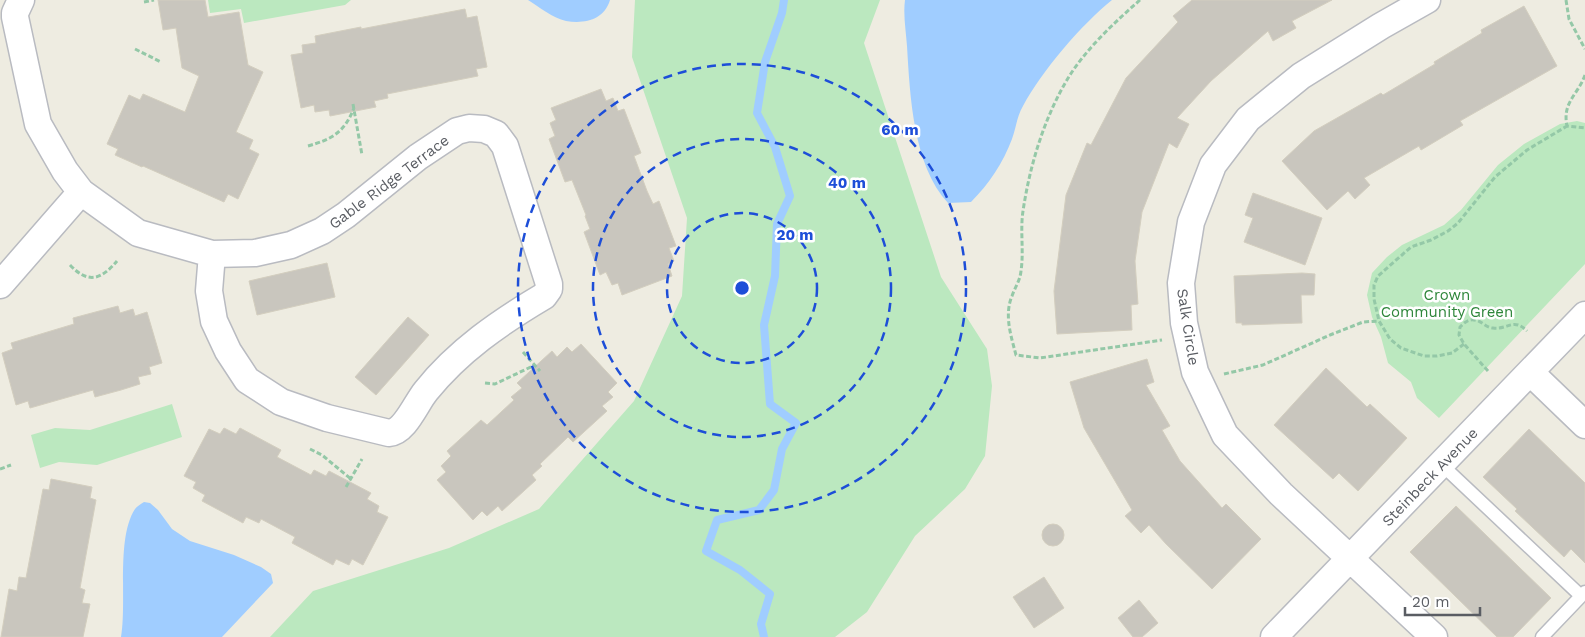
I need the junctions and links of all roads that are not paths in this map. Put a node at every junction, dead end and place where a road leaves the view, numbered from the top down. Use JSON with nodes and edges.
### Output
{"nodes":[{"id":1,"x":1427,"y":0,"type":"edge"},
{"id":2,"x":12,"y":10,"type":"edge"},
{"id":3,"x":10,"y":47,"type":"edge"},
{"id":4,"x":81,"y":192,"type":"junction"},
{"id":5,"x":212,"y":254,"type":"junction"},
{"id":6,"x":0,"y":285,"type":"edge"},
{"id":7,"x":1585,"y":315,"type":"edge"},
{"id":8,"x":1531,"y":373,"type":"junction"},
{"id":9,"x":1585,"y":425,"type":"edge"},
{"id":10,"x":1442,"y":465,"type":"junction"},
{"id":11,"x":1350,"y":559,"type":"junction"},
{"id":12,"x":1583,"y":594,"type":"edge"},
{"id":13,"x":1274,"y":637,"type":"edge"},
{"id":14,"x":1434,"y":637,"type":"edge"},
{"id":15,"x":1542,"y":637,"type":"edge"}],
"edges":[{"from":1,"to":11,"type":"street","name":"Salk Circle"},
{"from":2,"to":3,"type":"street","name":"Gable Ridge Terrace"},
{"from":3,"to":4,"type":"street","name":"Gable Ridge Terrace"},
{"from":4,"to":5,"type":"street","name":"Gable Ridge Terrace"},
{"from":4,"to":6,"type":"street"},
{"from":5,"to":5,"type":"street","name":"Gable Ridge Terrace"},
{"from":7,"to":8,"type":"street","name":"Steinbeck Avenue"},
{"from":8,"to":9,"type":"street"},
{"from":8,"to":10,"type":"street","name":"Steinbeck Avenue"},
{"from":10,"to":11,"type":"street","name":"Steinbeck Avenue"},
{"from":10,"to":12,"type":"lane"},
{"from":11,"to":13,"type":"street","name":"Steinbeck Avenue"},
{"from":11,"to":14,"type":"street","name":"Salk Circle"},
{"from":12,"to":15,"type":"lane"}]}
